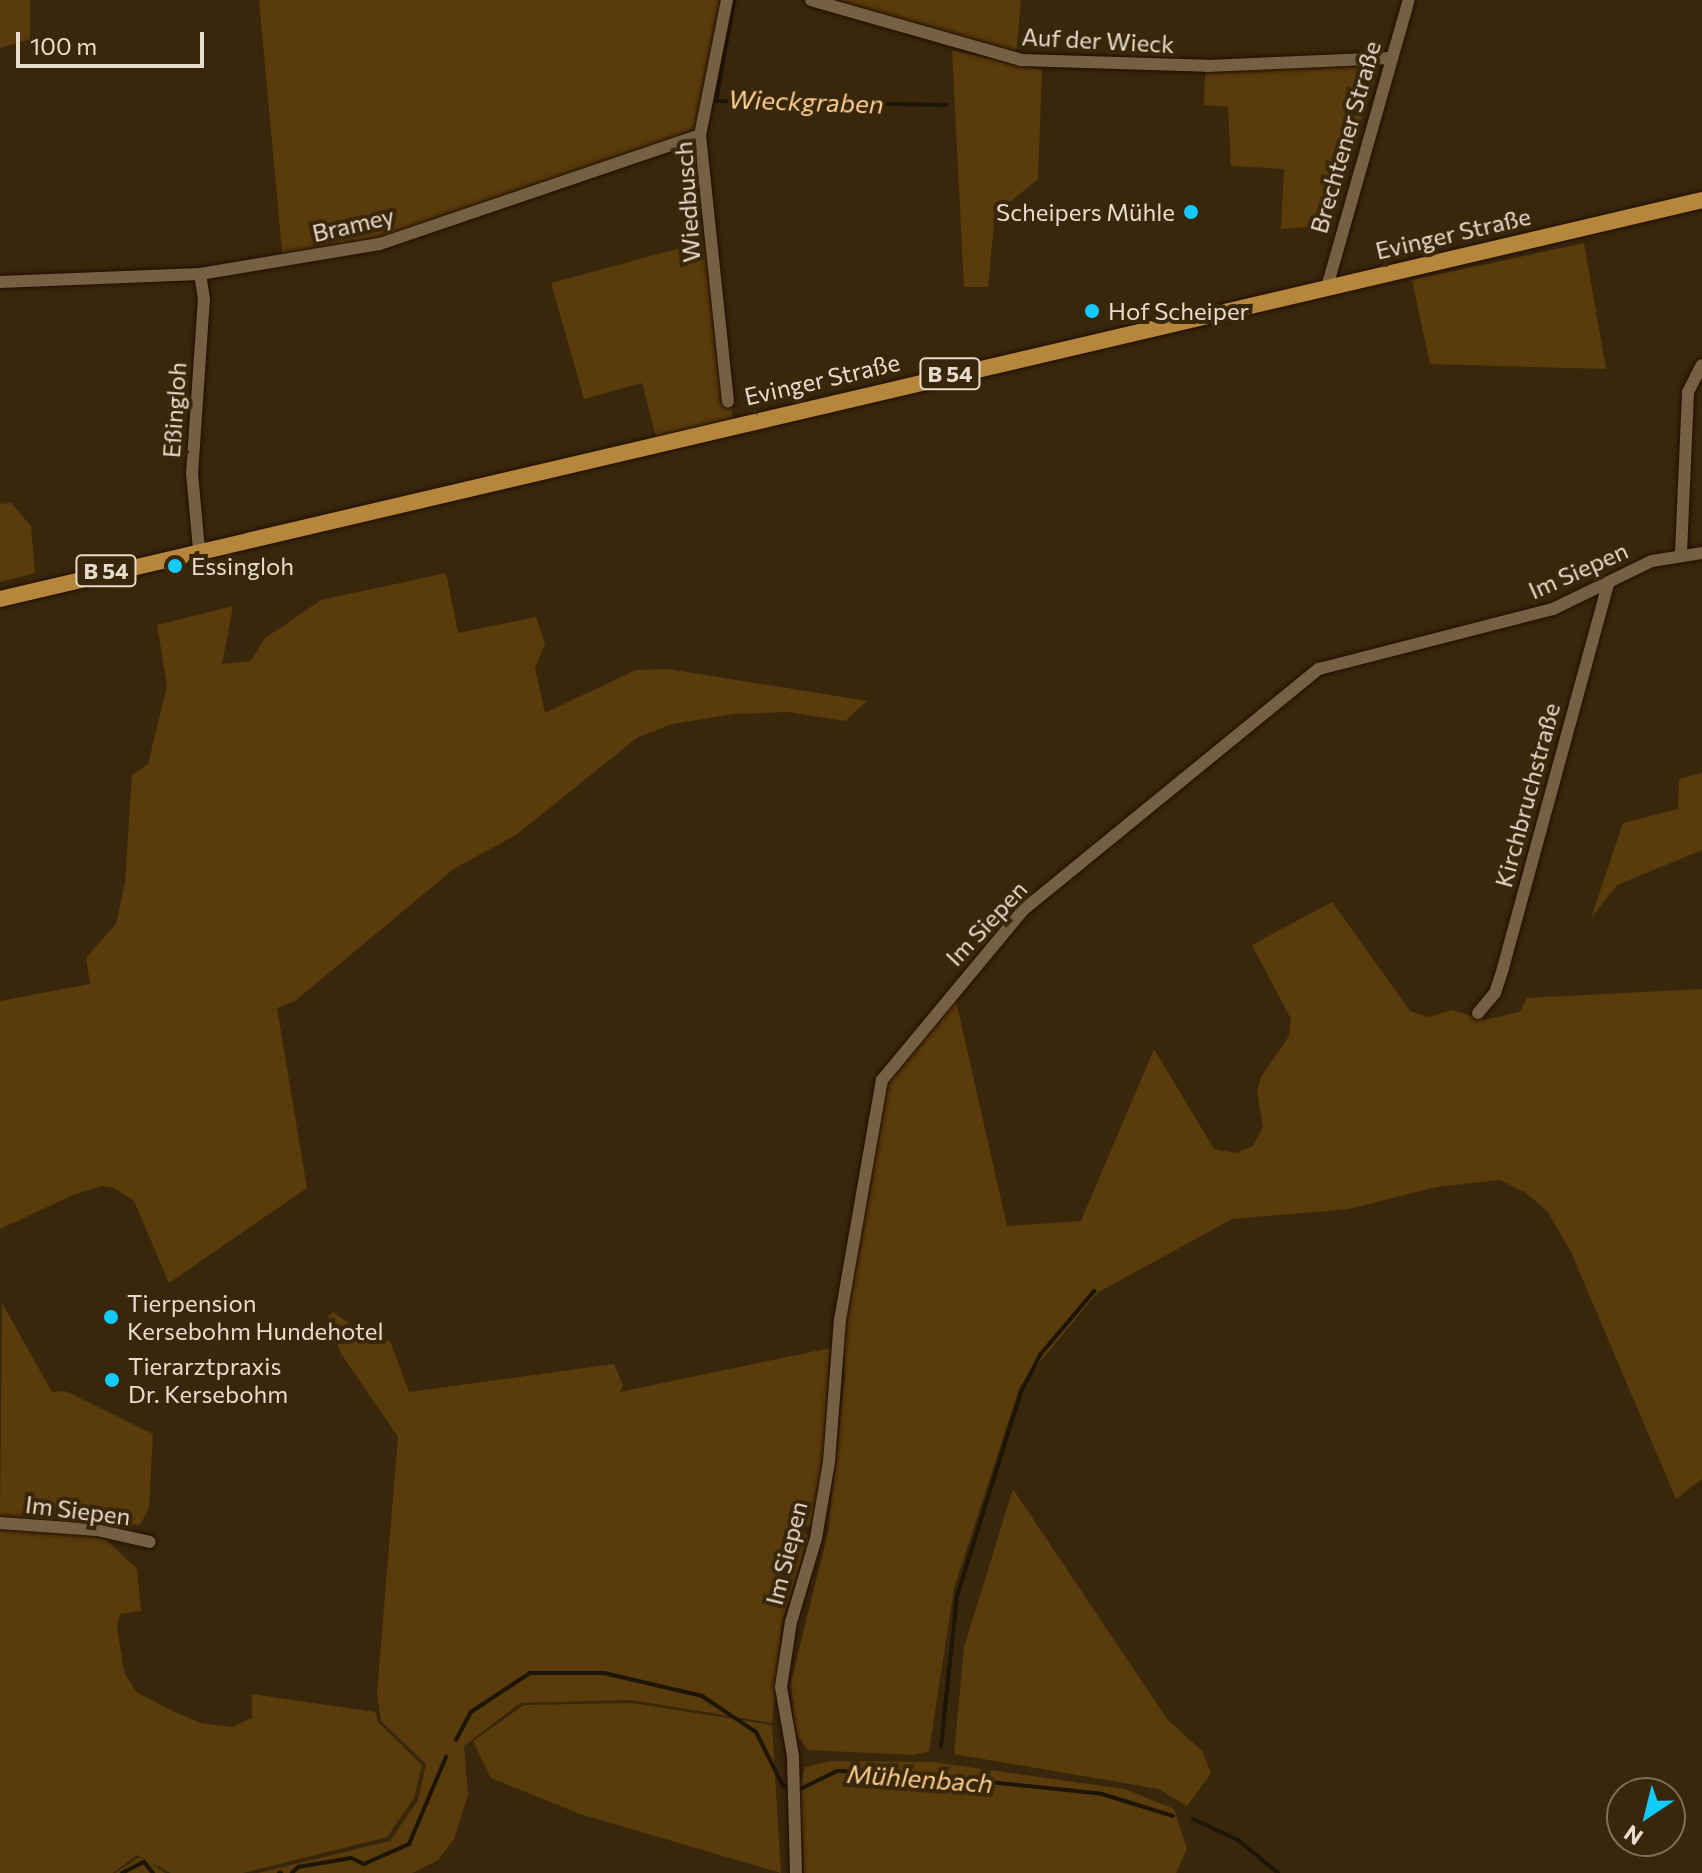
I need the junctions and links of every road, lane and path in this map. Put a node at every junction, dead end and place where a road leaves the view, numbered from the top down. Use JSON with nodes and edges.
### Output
{"nodes":[{"id":1,"x":727,"y":0,"type":"edge"},
{"id":2,"x":811,"y":0,"type":"edge"},
{"id":3,"x":1409,"y":0,"type":"edge"},
{"id":4,"x":1391,"y":58,"type":"junction"},
{"id":5,"x":700,"y":135,"type":"junction"},
{"id":6,"x":1702,"y":200,"type":"edge"},
{"id":7,"x":200,"y":274,"type":"junction"},
{"id":8,"x":0,"y":282,"type":"edge"},
{"id":9,"x":1327,"y":287,"type":"junction"},
{"id":10,"x":1702,"y":365,"type":"edge"},
{"id":11,"x":728,"y":402,"type":"dead end"},
{"id":12,"x":199,"y":549,"type":"junction"},
{"id":13,"x":1681,"y":553,"type":"junction"},
{"id":14,"x":1702,"y":553,"type":"edge"},
{"id":15,"x":1608,"y":584,"type":"junction"},
{"id":16,"x":0,"y":599,"type":"edge"},
{"id":17,"x":1478,"y":1013,"type":"dead end"},
{"id":18,"x":0,"y":1523,"type":"edge"},
{"id":19,"x":150,"y":1542,"type":"dead end"},
{"id":20,"x":796,"y":1873,"type":"edge"}],
"edges":[{"from":1,"to":5,"type":"street","name":"Wiedbusch"},
{"from":2,"to":4,"type":"street","name":"Auf der Wieck"},
{"from":3,"to":4,"type":"street","name":"Brechtener Straße"},
{"from":4,"to":9,"type":"street","name":"Brechtener Straße"},
{"from":5,"to":7,"type":"street","name":"Bramey"},
{"from":5,"to":11,"type":"street","name":"Wiedbusch"},
{"from":6,"to":9,"type":"main road","name":"Evinger Straße","number":"B 54"},
{"from":7,"to":8,"type":"street","name":"Bramey"},
{"from":7,"to":12,"type":"street","name":"Eßingloh"},
{"from":9,"to":12,"type":"main road","name":"Evinger Straße","number":"B 54"},
{"from":10,"to":13,"type":"street"},
{"from":12,"to":16,"type":"main road","name":"Evinger Straße","number":"B 54"},
{"from":13,"to":14,"type":"street"},
{"from":13,"to":15,"type":"street","name":"Im Siepen"},
{"from":15,"to":17,"type":"street","name":"Kirchbruchstraße"},
{"from":15,"to":20,"type":"street","name":"Im Siepen"},
{"from":18,"to":19,"type":"street","name":"Im Siepen"}]}
